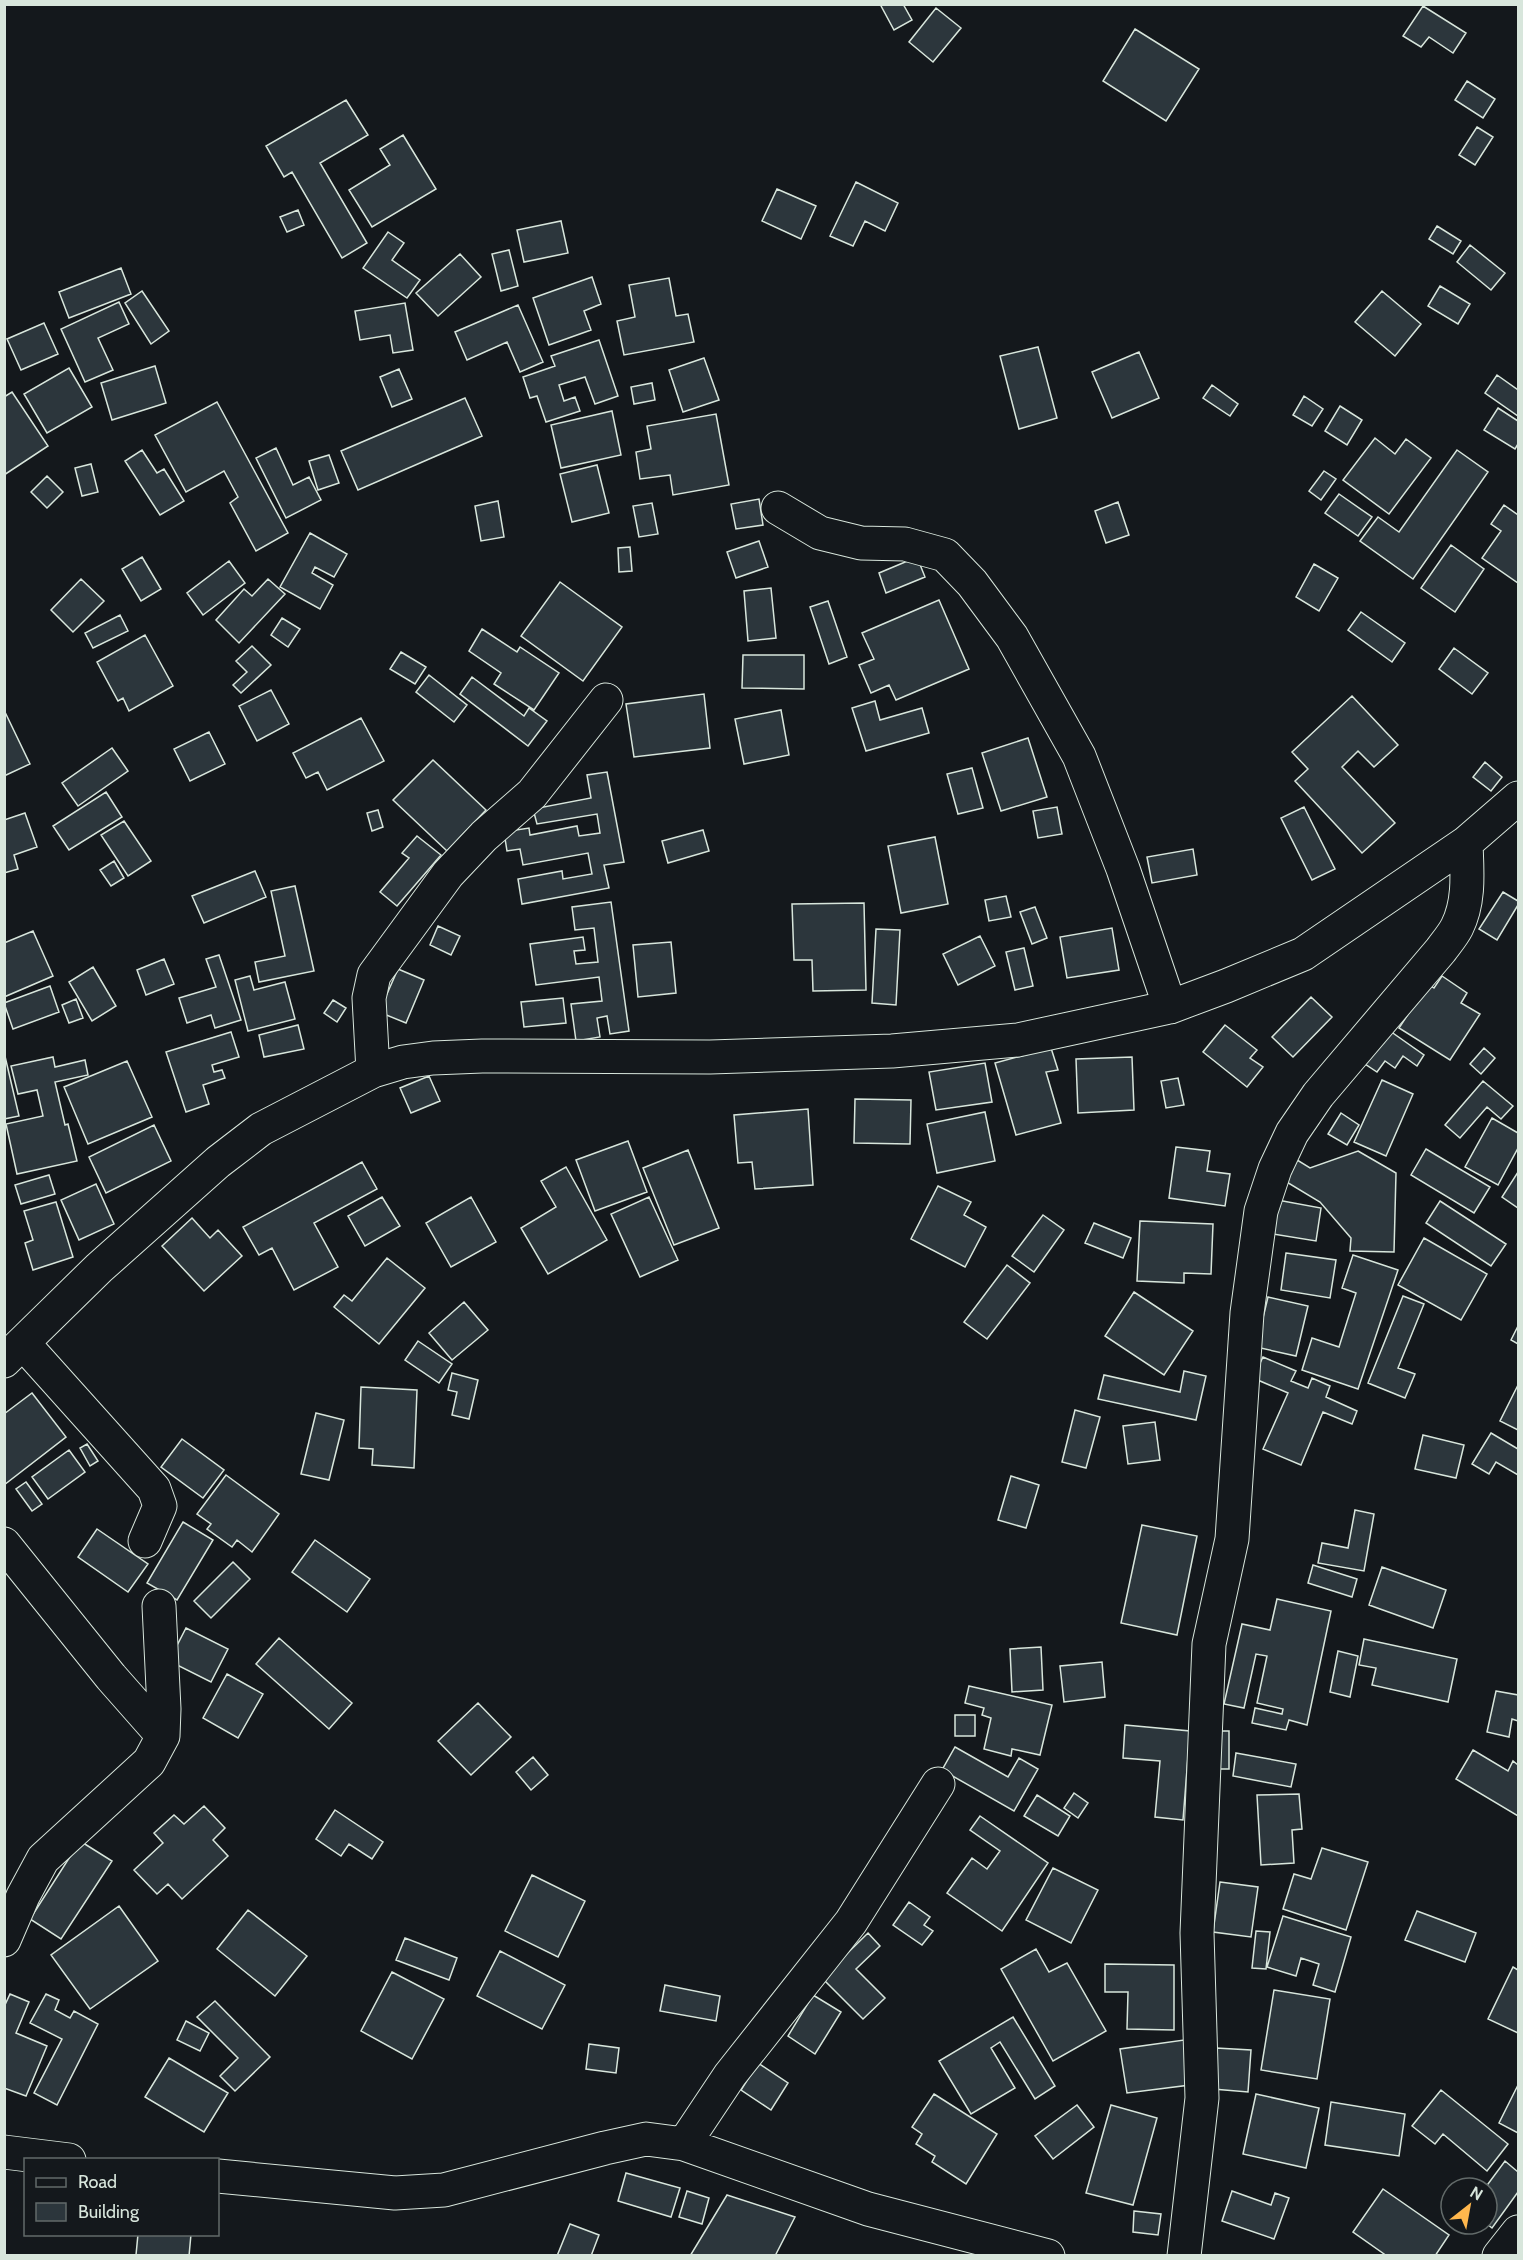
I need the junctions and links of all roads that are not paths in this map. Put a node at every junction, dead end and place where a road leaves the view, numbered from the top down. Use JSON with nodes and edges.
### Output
{"nodes":[{"id":1,"x":778,"y":508,"type":"dead end"},
{"id":2,"x":606,"y":700,"type":"dead end"},
{"id":3,"x":1518,"y":798,"type":"edge"},
{"id":4,"x":1466,"y":843,"type":"junction"},
{"id":5,"x":1170,"y":1007,"type":"junction"},
{"id":6,"x":373,"y":1071,"type":"junction"},
{"id":7,"x":14,"y":1352,"type":"edge"},
{"id":8,"x":145,"y":1540,"type":"dead end"},
{"id":9,"x":4,"y":1544,"type":"edge"},
{"id":10,"x":159,"y":1606,"type":"dead end"},
{"id":11,"x":163,"y":1736,"type":"junction"},
{"id":12,"x":938,"y":1784,"type":"dead end"},
{"id":13,"x":4,"y":1940,"type":"edge"},
{"id":14,"x":684,"y":2144,"type":"junction"},
{"id":15,"x":4,"y":2152,"type":"edge"},
{"id":16,"x":53,"y":2158,"type":"edge"},
{"id":17,"x":219,"y":2176,"type":"edge"},
{"id":18,"x":1518,"y":2232,"type":"edge"},
{"id":19,"x":1048,"y":2256,"type":"edge"},
{"id":20,"x":1184,"y":2256,"type":"edge"},
{"id":21,"x":1499,"y":2256,"type":"edge"}],
"edges":[{"from":1,"to":5,"type":"street"},
{"from":2,"to":6,"type":"street"},
{"from":3,"to":4,"type":"street"},
{"from":4,"to":5,"type":"street"},
{"from":4,"to":20,"type":"street"},
{"from":5,"to":6,"type":"street"},
{"from":6,"to":7,"type":"street"},
{"from":7,"to":8,"type":"street"},
{"from":9,"to":11,"type":"street"},
{"from":10,"to":11,"type":"street"},
{"from":11,"to":13,"type":"street"},
{"from":12,"to":14,"type":"street"},
{"from":14,"to":17,"type":"street"},
{"from":14,"to":19,"type":"street"},
{"from":15,"to":16,"type":"street"},
{"from":18,"to":21,"type":"street"}]}
